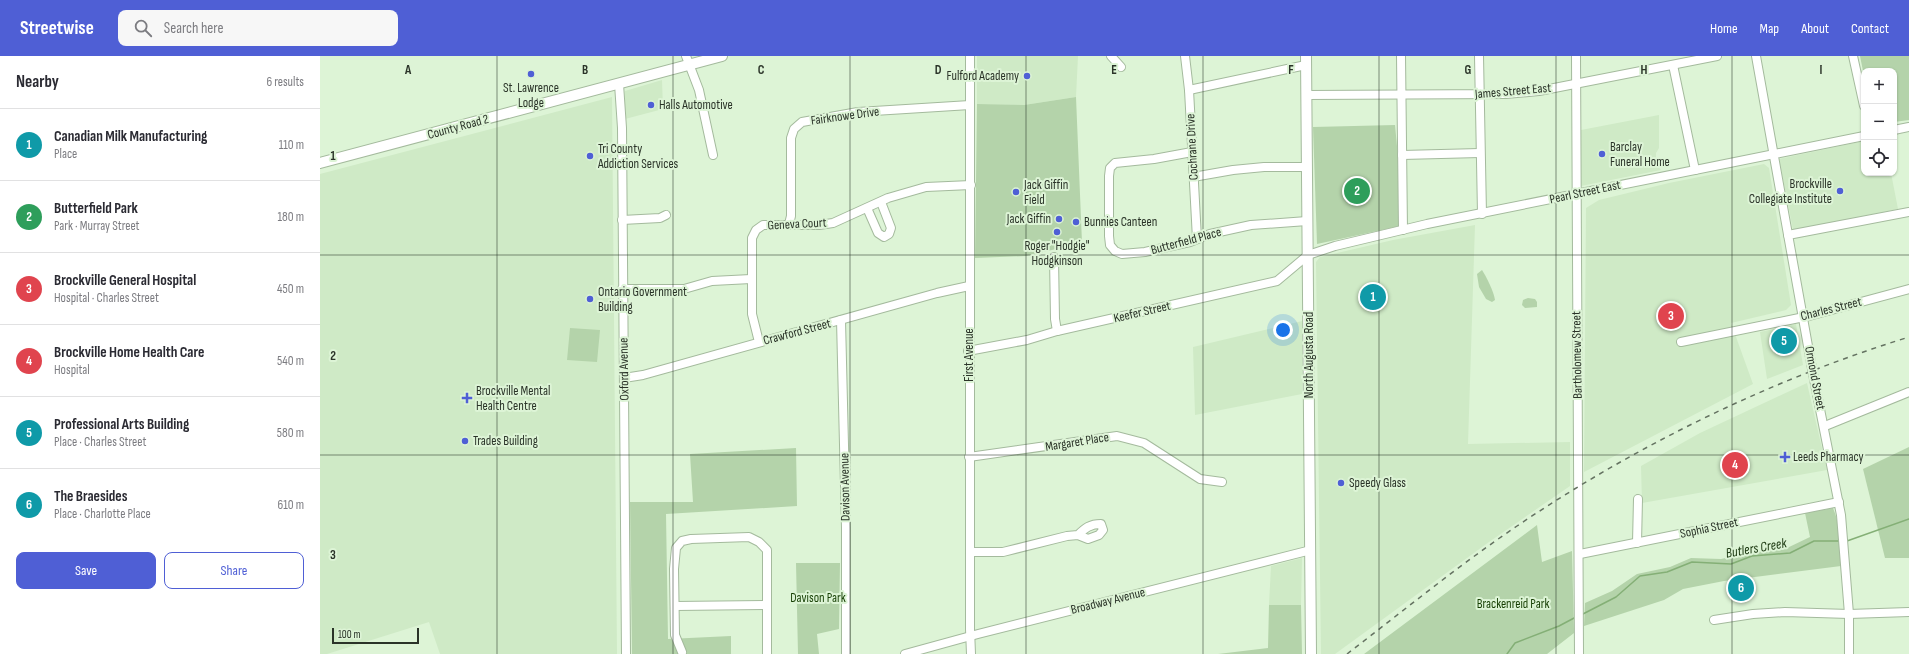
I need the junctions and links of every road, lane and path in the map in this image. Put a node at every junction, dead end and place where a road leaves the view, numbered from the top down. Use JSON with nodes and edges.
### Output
{"nodes":[{"id":1,"x":722,"y":56,"type":"edge"},
{"id":2,"x":970,"y":56,"type":"edge"},
{"id":3,"x":1111,"y":56,"type":"edge"},
{"id":4,"x":1185,"y":56,"type":"edge"},
{"id":5,"x":1401,"y":56,"type":"edge"},
{"id":6,"x":1479,"y":56,"type":"edge"},
{"id":7,"x":1576,"y":56,"type":"edge"},
{"id":8,"x":1717,"y":56,"type":"edge"},
{"id":9,"x":1756,"y":56,"type":"edge"},
{"id":10,"x":1853,"y":56,"type":"edge"},
{"id":11,"x":688,"y":60,"type":"edge"},
{"id":12,"x":1306,"y":61,"type":"edge"},
{"id":13,"x":1673,"y":65,"type":"junction"},
{"id":14,"x":1121,"y":67,"type":"dead end"},
{"id":15,"x":619,"y":84,"type":"junction"},
{"id":16,"x":1576,"y":84,"type":"junction"},
{"id":17,"x":1189,"y":90,"type":"junction"},
{"id":18,"x":1402,"y":94,"type":"junction"},
{"id":19,"x":1306,"y":95,"type":"junction"},
{"id":20,"x":1480,"y":95,"type":"junction"},
{"id":21,"x":1864,"y":104,"type":"edge"},
{"id":22,"x":970,"y":105,"type":"junction"},
{"id":23,"x":1909,"y":127,"type":"edge"},
{"id":24,"x":1897,"y":129,"type":"edge"},
{"id":25,"x":1861,"y":137,"type":"edge"},
{"id":26,"x":1192,"y":152,"type":"junction"},
{"id":27,"x":1480,"y":153,"type":"junction"},
{"id":28,"x":1402,"y":154,"type":"junction"},
{"id":29,"x":713,"y":155,"type":"dead end"},
{"id":30,"x":1775,"y":155,"type":"junction"},
{"id":31,"x":320,"y":163,"type":"edge"},
{"id":32,"x":1307,"y":167,"type":"junction"},
{"id":33,"x":1695,"y":170,"type":"junction"},
{"id":34,"x":1193,"y":177,"type":"junction"},
{"id":35,"x":971,"y":185,"type":"junction"},
{"id":36,"x":1576,"y":194,"type":"junction"},
{"id":37,"x":881,"y":202,"type":"junction"},
{"id":38,"x":867,"y":208,"type":"junction"},
{"id":39,"x":1909,"y":212,"type":"edge"},
{"id":40,"x":1482,"y":214,"type":"junction"},
{"id":41,"x":666,"y":215,"type":"dead end"},
{"id":42,"x":622,"y":220,"type":"junction"},
{"id":43,"x":1307,"y":221,"type":"junction"},
{"id":44,"x":789,"y":224,"type":"junction"},
{"id":45,"x":1403,"y":230,"type":"junction"},
{"id":46,"x":1788,"y":235,"type":"junction"},
{"id":47,"x":1197,"y":238,"type":"junction"},
{"id":48,"x":1308,"y":256,"type":"junction"},
{"id":49,"x":1054,"y":257,"type":"dead end"},
{"id":50,"x":751,"y":279,"type":"junction"},
{"id":51,"x":969,"y":286,"type":"junction"},
{"id":52,"x":622,"y":289,"type":"junction"},
{"id":53,"x":1909,"y":289,"type":"edge"},
{"id":54,"x":1804,"y":316,"type":"junction"},
{"id":55,"x":841,"y":320,"type":"junction"},
{"id":56,"x":1057,"y":331,"type":"junction"},
{"id":57,"x":759,"y":342,"type":"junction"},
{"id":58,"x":1682,"y":342,"type":"dead end"},
{"id":59,"x":968,"y":352,"type":"junction"},
{"id":60,"x":624,"y":378,"type":"junction"},
{"id":61,"x":1909,"y":392,"type":"edge"},
{"id":62,"x":1824,"y":426,"type":"junction"},
{"id":63,"x":969,"y":457,"type":"junction"},
{"id":64,"x":1222,"y":482,"type":"dead end"},
{"id":65,"x":1638,"y":499,"type":"dead end"},
{"id":66,"x":1839,"y":502,"type":"junction"},
{"id":67,"x":1078,"y":535,"type":"dead end"},
{"id":68,"x":1637,"y":543,"type":"junction"},
{"id":69,"x":1311,"y":550,"type":"junction"},
{"id":70,"x":970,"y":552,"type":"junction"},
{"id":71,"x":1580,"y":554,"type":"junction"},
{"id":72,"x":767,"y":605,"type":"junction"},
{"id":73,"x":675,"y":606,"type":"junction"},
{"id":74,"x":1909,"y":612,"type":"edge"},
{"id":75,"x":1849,"y":614,"type":"junction"},
{"id":76,"x":1714,"y":620,"type":"dead end"},
{"id":77,"x":970,"y":636,"type":"junction"},
{"id":78,"x":682,"y":652,"type":"dead end"},
{"id":79,"x":626,"y":654,"type":"edge"},
{"id":80,"x":767,"y":654,"type":"edge"},
{"id":81,"x":846,"y":654,"type":"edge"},
{"id":82,"x":905,"y":654,"type":"edge"},
{"id":83,"x":971,"y":654,"type":"edge"},
{"id":84,"x":1310,"y":654,"type":"edge"},
{"id":85,"x":1579,"y":654,"type":"edge"},
{"id":86,"x":1849,"y":654,"type":"edge"}],
"edges":[{"from":1,"to":11,"type":"main road","name":"County Road 2"},
{"from":2,"to":22,"type":"street","name":"First Avenue"},
{"from":3,"to":14,"type":"street"},
{"from":4,"to":17,"type":"street","name":"Cochrane Drive"},
{"from":5,"to":18,"type":"street"},
{"from":6,"to":20,"type":"street"},
{"from":7,"to":16,"type":"street","name":"Bartholomew Street"},
{"from":8,"to":13,"type":"street","name":"James Street East"},
{"from":9,"to":30,"type":"street","name":"Ormond Street"},
{"from":10,"to":21,"type":"street"},
{"from":11,"to":15,"type":"main road","name":"County Road 2"},
{"from":11,"to":29,"type":"street"},
{"from":12,"to":17,"type":"street"},
{"from":12,"to":19,"type":"main road","name":"North Augusta Road"},
{"from":13,"to":16,"type":"street","name":"James Street East"},
{"from":13,"to":33,"type":"street"},
{"from":15,"to":31,"type":"main road","name":"County Road 2"},
{"from":15,"to":42,"type":"street","name":"Oxford Avenue"},
{"from":16,"to":20,"type":"street","name":"James Street East"},
{"from":16,"to":36,"type":"street","name":"Bartholomew Street"},
{"from":17,"to":26,"type":"street","name":"Cochrane Drive"},
{"from":18,"to":19,"type":"street","name":"James Street East"},
{"from":18,"to":20,"type":"street","name":"James Street East"},
{"from":18,"to":28,"type":"street"},
{"from":19,"to":32,"type":"main road","name":"North Augusta Road"},
{"from":20,"to":27,"type":"street"},
{"from":22,"to":35,"type":"street","name":"First Avenue"},
{"from":22,"to":44,"type":"street","name":"Fairknowe Drive"},
{"from":23,"to":24,"type":"street"},
{"from":25,"to":30,"type":"street","name":"Pearl Street East"},
{"from":26,"to":34,"type":"street","name":"Cochrane Drive"},
{"from":26,"to":47,"type":"street","name":"Butterfield Place"},
{"from":27,"to":28,"type":"street"},
{"from":27,"to":40,"type":"street"},
{"from":28,"to":45,"type":"street"},
{"from":30,"to":33,"type":"street","name":"Pearl Street East"},
{"from":30,"to":46,"type":"street","name":"Ormond Street"},
{"from":32,"to":34,"type":"street"},
{"from":32,"to":43,"type":"main road","name":"North Augusta Road"},
{"from":33,"to":36,"type":"street","name":"Pearl Street East"},
{"from":34,"to":47,"type":"street","name":"Cochrane Drive"},
{"from":35,"to":37,"type":"street","name":"Geneva Court"},
{"from":35,"to":51,"type":"street","name":"First Avenue"},
{"from":36,"to":40,"type":"street","name":"Pearl Street East"},
{"from":36,"to":71,"type":"street","name":"Bartholomew Street"},
{"from":37,"to":38,"type":"street","name":"Geneva Court"},
{"from":37,"to":38,"type":"street"},
{"from":38,"to":44,"type":"street","name":"Geneva Court"},
{"from":39,"to":46,"type":"street"},
{"from":40,"to":45,"type":"street","name":"Pearl Street East"},
{"from":41,"to":42,"type":"street"},
{"from":42,"to":52,"type":"street","name":"Oxford Avenue"},
{"from":43,"to":47,"type":"street","name":"Butterfield Place"},
{"from":43,"to":48,"type":"main road","name":"North Augusta Road"},
{"from":44,"to":50,"type":"street","name":"Geneva Court"},
{"from":45,"to":48,"type":"street","name":"Pearl Street East"},
{"from":46,"to":54,"type":"street","name":"Ormond Street"},
{"from":48,"to":56,"type":"street","name":"Keefer Street"},
{"from":48,"to":69,"type":"main road","name":"North Augusta Road"},
{"from":49,"to":56,"type":"street"},
{"from":50,"to":52,"type":"street"},
{"from":50,"to":57,"type":"street","name":"Geneva Court"},
{"from":51,"to":55,"type":"street","name":"Crawford Street"},
{"from":51,"to":59,"type":"street","name":"First Avenue"},
{"from":52,"to":60,"type":"street","name":"Oxford Avenue"},
{"from":53,"to":54,"type":"street","name":"Charles Street"},
{"from":54,"to":58,"type":"street","name":"Charles Street"},
{"from":54,"to":62,"type":"street","name":"Ormond Street"},
{"from":55,"to":57,"type":"street","name":"Crawford Street"},
{"from":55,"to":81,"type":"street","name":"Davison Avenue"},
{"from":56,"to":59,"type":"street","name":"Keefer Street"},
{"from":57,"to":60,"type":"street","name":"Crawford Street"},
{"from":59,"to":63,"type":"street","name":"First Avenue"},
{"from":60,"to":79,"type":"street","name":"Oxford Avenue"},
{"from":61,"to":62,"type":"street"},
{"from":62,"to":66,"type":"street","name":"Ormond Street"},
{"from":63,"to":64,"type":"street","name":"Margaret Place"},
{"from":63,"to":70,"type":"street","name":"First Avenue"},
{"from":65,"to":68,"type":"street"},
{"from":66,"to":68,"type":"street","name":"Sophia Street"},
{"from":66,"to":75,"type":"street","name":"Ormond Street"},
{"from":67,"to":70,"type":"street"},
{"from":68,"to":71,"type":"street","name":"Sophia Street"},
{"from":69,"to":77,"type":"street","name":"Broadway Avenue"},
{"from":69,"to":84,"type":"main road","name":"North Augusta Road"},
{"from":70,"to":77,"type":"street","name":"First Avenue"},
{"from":71,"to":85,"type":"street","name":"Bartholomew Street"},
{"from":72,"to":73,"type":"street"},
{"from":72,"to":73,"type":"street"},
{"from":72,"to":80,"type":"street"},
{"from":73,"to":78,"type":"street"},
{"from":74,"to":75,"type":"street"},
{"from":75,"to":76,"type":"street"},
{"from":75,"to":86,"type":"street","name":"Ormond Street"},
{"from":77,"to":82,"type":"street","name":"Broadway Avenue"},
{"from":77,"to":83,"type":"street","name":"First Avenue"}]}
